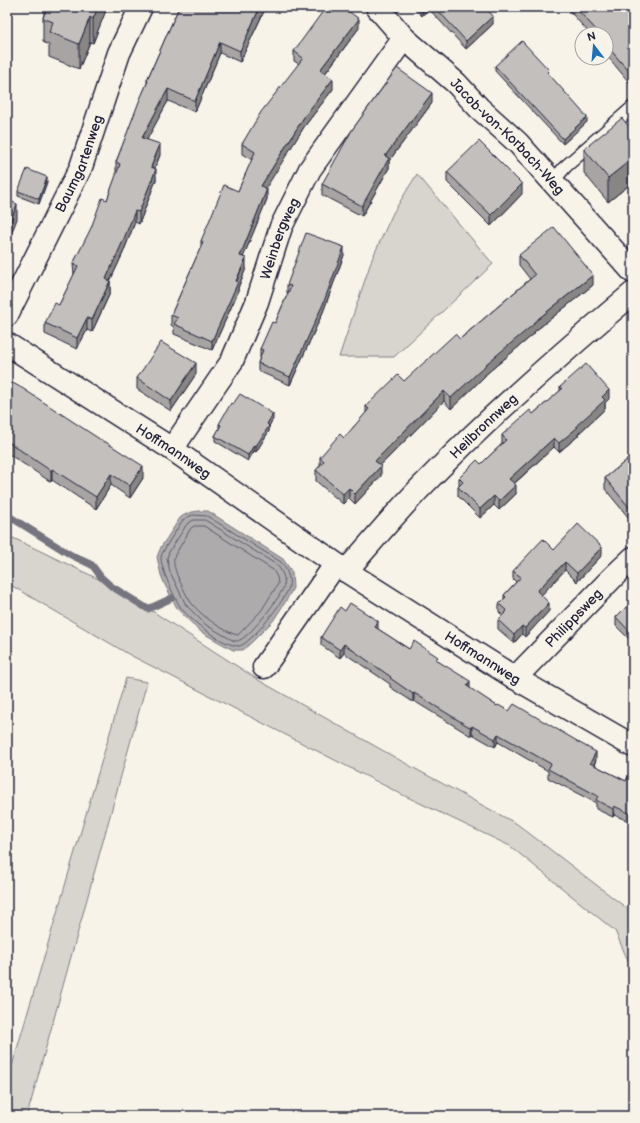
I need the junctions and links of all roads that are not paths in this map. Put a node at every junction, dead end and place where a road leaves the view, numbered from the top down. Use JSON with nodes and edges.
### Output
{"nodes":[{"id":1,"x":141,"y":7,"type":"edge"},
{"id":2,"x":376,"y":7,"type":"edge"},
{"id":3,"x":404,"y":38,"type":"junction"},
{"id":4,"x":633,"y":108,"type":"edge"},
{"id":5,"x":552,"y":181,"type":"junction"},
{"id":6,"x":633,"y":272,"type":"edge"},
{"id":7,"x":633,"y":293,"type":"edge"},
{"id":8,"x":7,"y":315,"type":"edge"},
{"id":9,"x":7,"y":344,"type":"edge"},
{"id":10,"x":172,"y":449,"type":"junction"},
{"id":11,"x":633,"y":558,"type":"edge"},
{"id":12,"x":340,"y":568,"type":"junction"},
{"id":13,"x":264,"y":667,"type":"dead end"},
{"id":14,"x":515,"y":678,"type":"junction"},
{"id":15,"x":633,"y":746,"type":"edge"}],
"edges":[{"from":1,"to":8,"type":"street","name":"Baumgartenweg"},
{"from":2,"to":3,"type":"street","name":"Jacob-von-Korbach-Weg"},
{"from":3,"to":5,"type":"street","name":"Jacob-von-Korbach-Weg"},
{"from":3,"to":10,"type":"street","name":"Weinbergweg"},
{"from":4,"to":5,"type":"lane"},
{"from":5,"to":6,"type":"street","name":"Jacob-von-Korbach-Weg"},
{"from":7,"to":12,"type":"street","name":"Heilbronnweg"},
{"from":9,"to":10,"type":"street","name":"Hoffmannweg"},
{"from":10,"to":12,"type":"street","name":"Hoffmannweg"},
{"from":11,"to":14,"type":"street","name":"Philippsweg"},
{"from":12,"to":13,"type":"street"},
{"from":12,"to":14,"type":"street","name":"Hoffmannweg"},
{"from":14,"to":15,"type":"street","name":"Hoffmannweg"}]}
